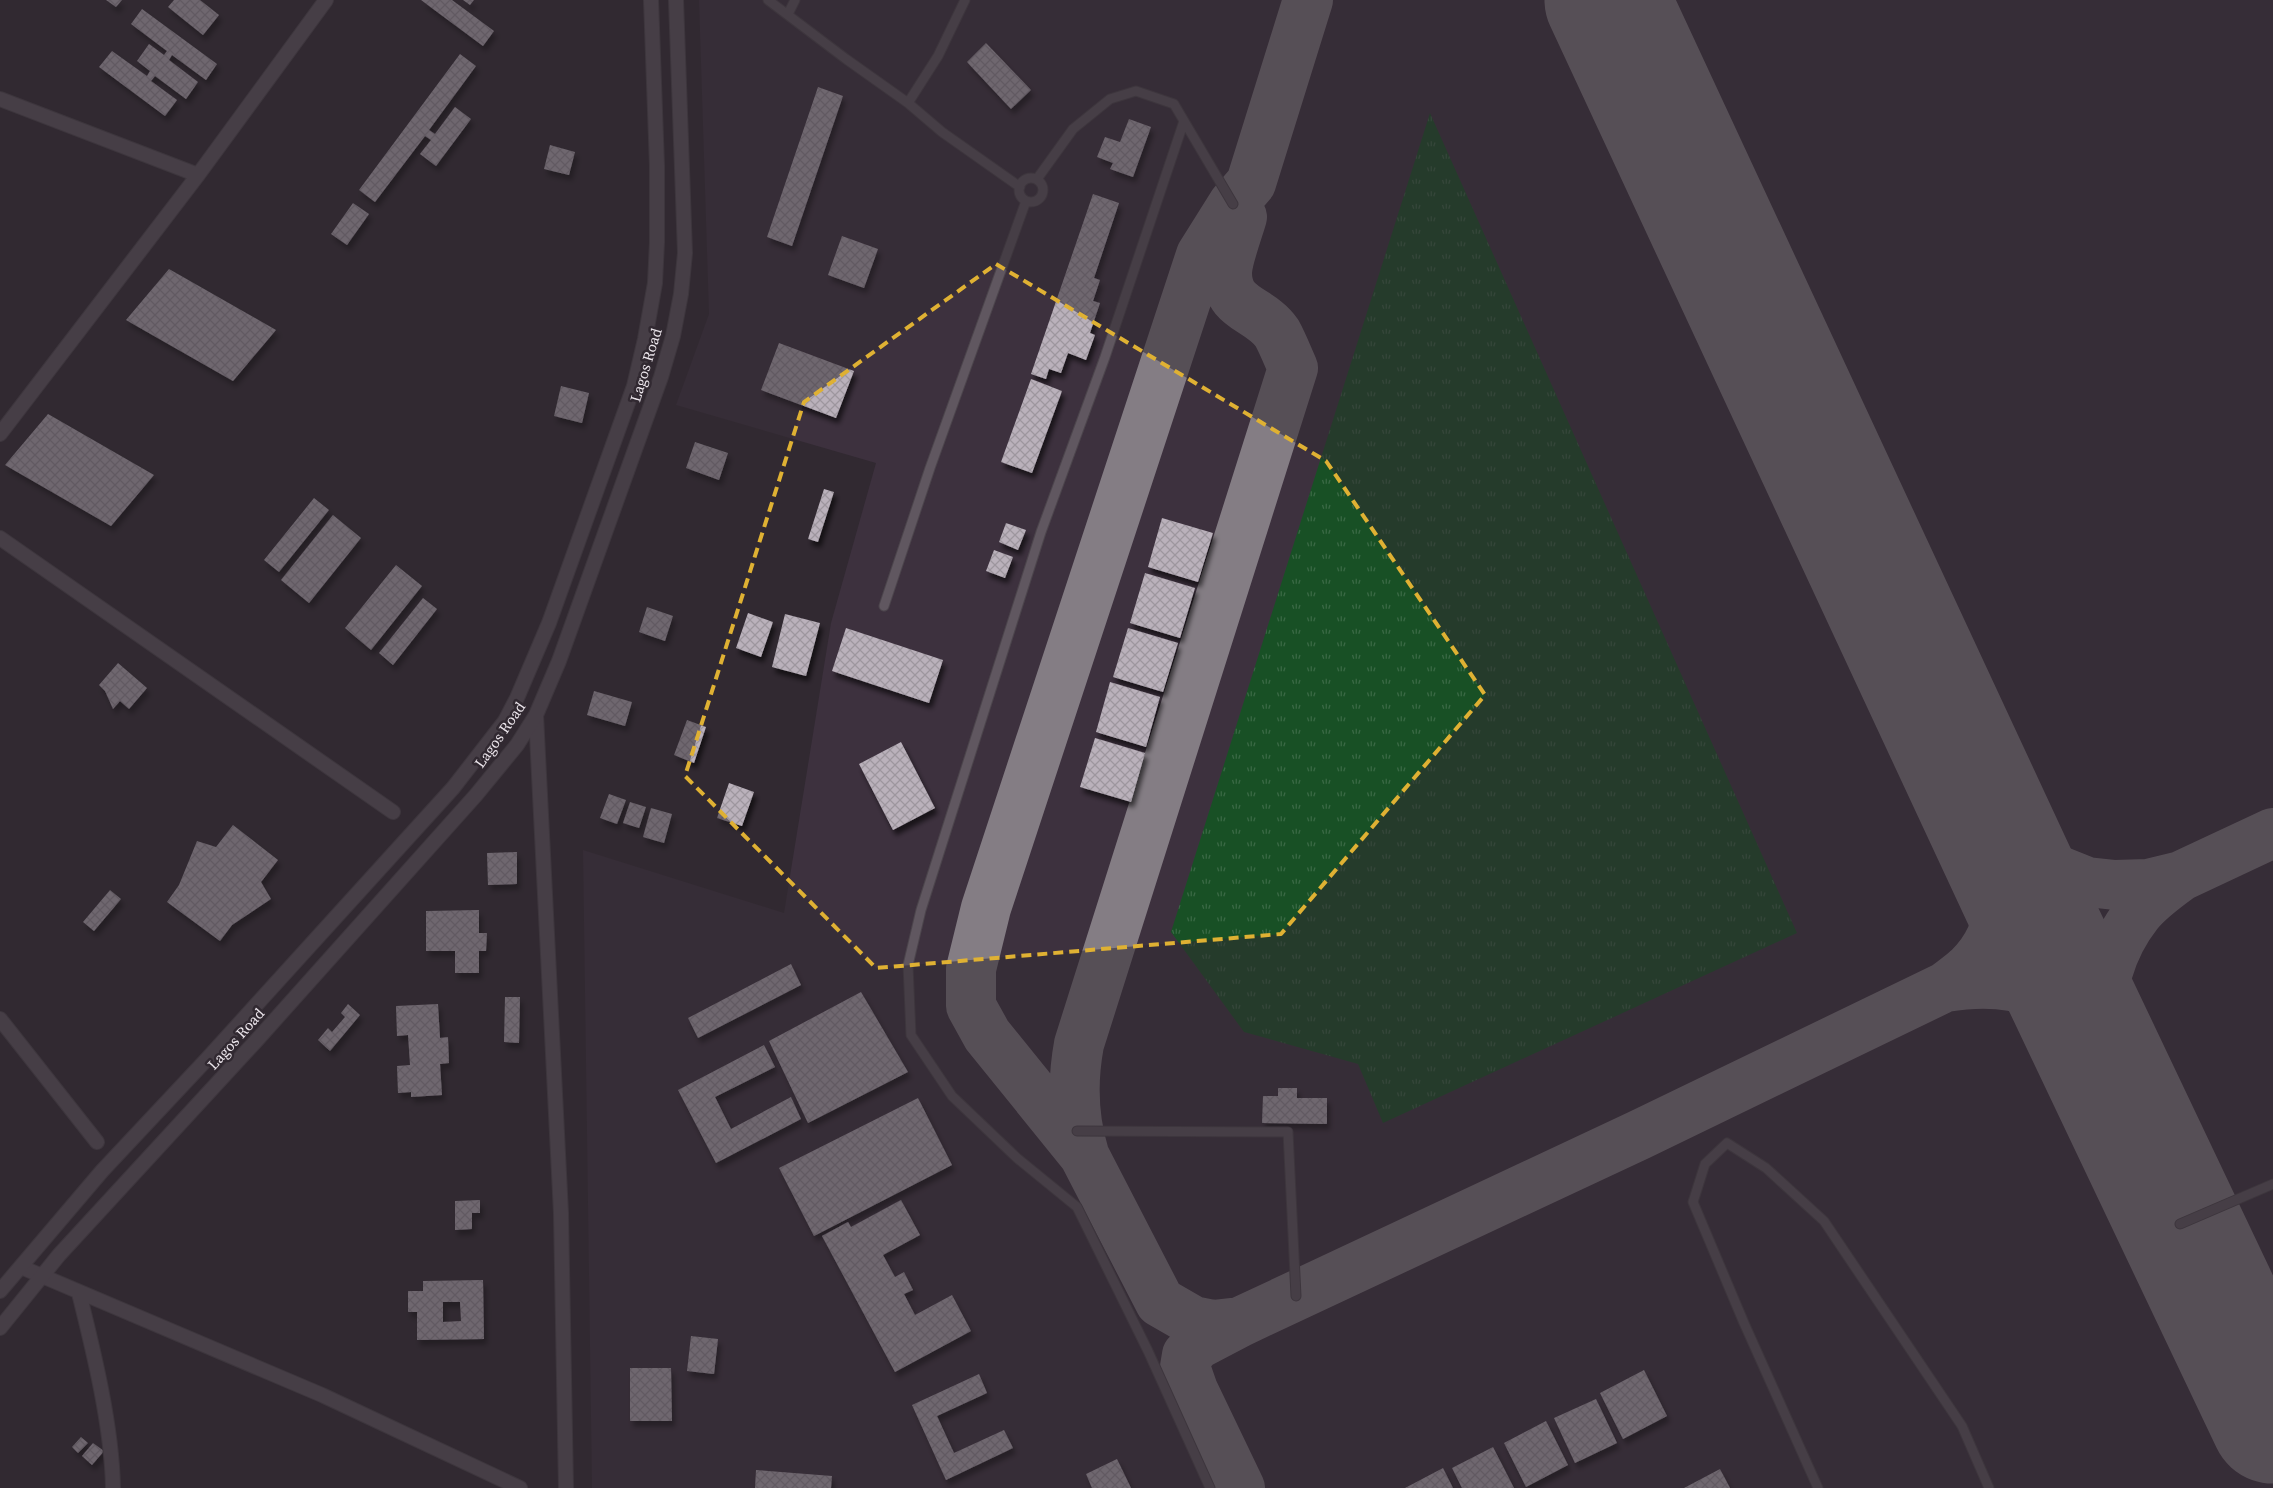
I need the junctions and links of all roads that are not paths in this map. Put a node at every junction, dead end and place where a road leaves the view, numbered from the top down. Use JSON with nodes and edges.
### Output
{"nodes":[{"id":1,"x":326,"y":0,"type":"edge"},
{"id":2,"x":651,"y":0,"type":"edge"},
{"id":3,"x":676,"y":0,"type":"edge"},
{"id":4,"x":768,"y":0,"type":"edge"},
{"id":5,"x":795,"y":0,"type":"edge"},
{"id":6,"x":965,"y":0,"type":"edge"},
{"id":7,"x":788,"y":14,"type":"junction"},
{"id":8,"x":0,"y":99,"type":"edge"},
{"id":9,"x":908,"y":103,"type":"junction"},
{"id":10,"x":1184,"y":121,"type":"junction"},
{"id":11,"x":198,"y":175,"type":"junction"},
{"id":12,"x":1037,"y":179,"type":"junction"},
{"id":13,"x":1020,"y":187,"type":"junction"},
{"id":14,"x":1026,"y":201,"type":"junction"},
{"id":15,"x":1233,"y":204,"type":"dead end"},
{"id":16,"x":0,"y":434,"type":"edge"},
{"id":17,"x":0,"y":538,"type":"edge"},
{"id":18,"x":884,"y":606,"type":"dead end"},
{"id":19,"x":536,"y":716,"type":"junction"},
{"id":20,"x":393,"y":812,"type":"dead end"},
{"id":21,"x":0,"y":1019,"type":"edge"},
{"id":22,"x":5,"y":1036,"type":"edge"},
{"id":23,"x":1077,"y":1131,"type":"dead end"},
{"id":24,"x":96,"y":1142,"type":"dead end"},
{"id":25,"x":2273,"y":1184,"type":"edge"},
{"id":26,"x":2180,"y":1224,"type":"dead end"},
{"id":27,"x":21,"y":1267,"type":"junction"},
{"id":28,"x":42,"y":1276,"type":"junction"},
{"id":29,"x":0,"y":1291,"type":"edge"},
{"id":30,"x":79,"y":1293,"type":"junction"},
{"id":31,"x":1296,"y":1296,"type":"dead end"},
{"id":32,"x":0,"y":1328,"type":"edge"},
{"id":33,"x":113,"y":1488,"type":"edge"},
{"id":34,"x":520,"y":1488,"type":"edge"},
{"id":35,"x":566,"y":1488,"type":"edge"},
{"id":36,"x":1210,"y":1488,"type":"edge"},
{"id":37,"x":1818,"y":1488,"type":"edge"},
{"id":38,"x":1989,"y":1488,"type":"edge"}],
"edges":[{"from":1,"to":11,"type":"main road"},
{"from":2,"to":27,"type":"main road","name":"Lagos Road"},
{"from":3,"to":19,"type":"main road","name":"Lagos Road"},
{"from":4,"to":7,"type":"lane"},
{"from":5,"to":7,"type":"lane"},
{"from":6,"to":9,"type":"lane"},
{"from":7,"to":9,"type":"lane"},
{"from":8,"to":11,"type":"main road"},
{"from":9,"to":13,"type":"lane"},
{"from":10,"to":12,"type":"lane"},
{"from":10,"to":15,"type":"lane"},
{"from":10,"to":36,"type":"lane"},
{"from":11,"to":16,"type":"main road"},
{"from":12,"to":13,"type":"lane"},
{"from":12,"to":14,"type":"lane"},
{"from":13,"to":14,"type":"lane"},
{"from":14,"to":18,"type":"lane"},
{"from":17,"to":20,"type":"main road"},
{"from":19,"to":28,"type":"main road","name":"Lagos Road"},
{"from":19,"to":35,"type":"main road"},
{"from":21,"to":22,"type":"main road"},
{"from":22,"to":24,"type":"main road"},
{"from":23,"to":31,"type":"lane"},
{"from":25,"to":26,"type":"lane"},
{"from":27,"to":28,"type":"main road"},
{"from":27,"to":29,"type":"main road","name":"Lagos Road"},
{"from":28,"to":30,"type":"main road"},
{"from":28,"to":32,"type":"main road","name":"Lagos Road"},
{"from":30,"to":33,"type":"main road"},
{"from":30,"to":34,"type":"main road"},
{"from":37,"to":38,"type":"lane"}]}
